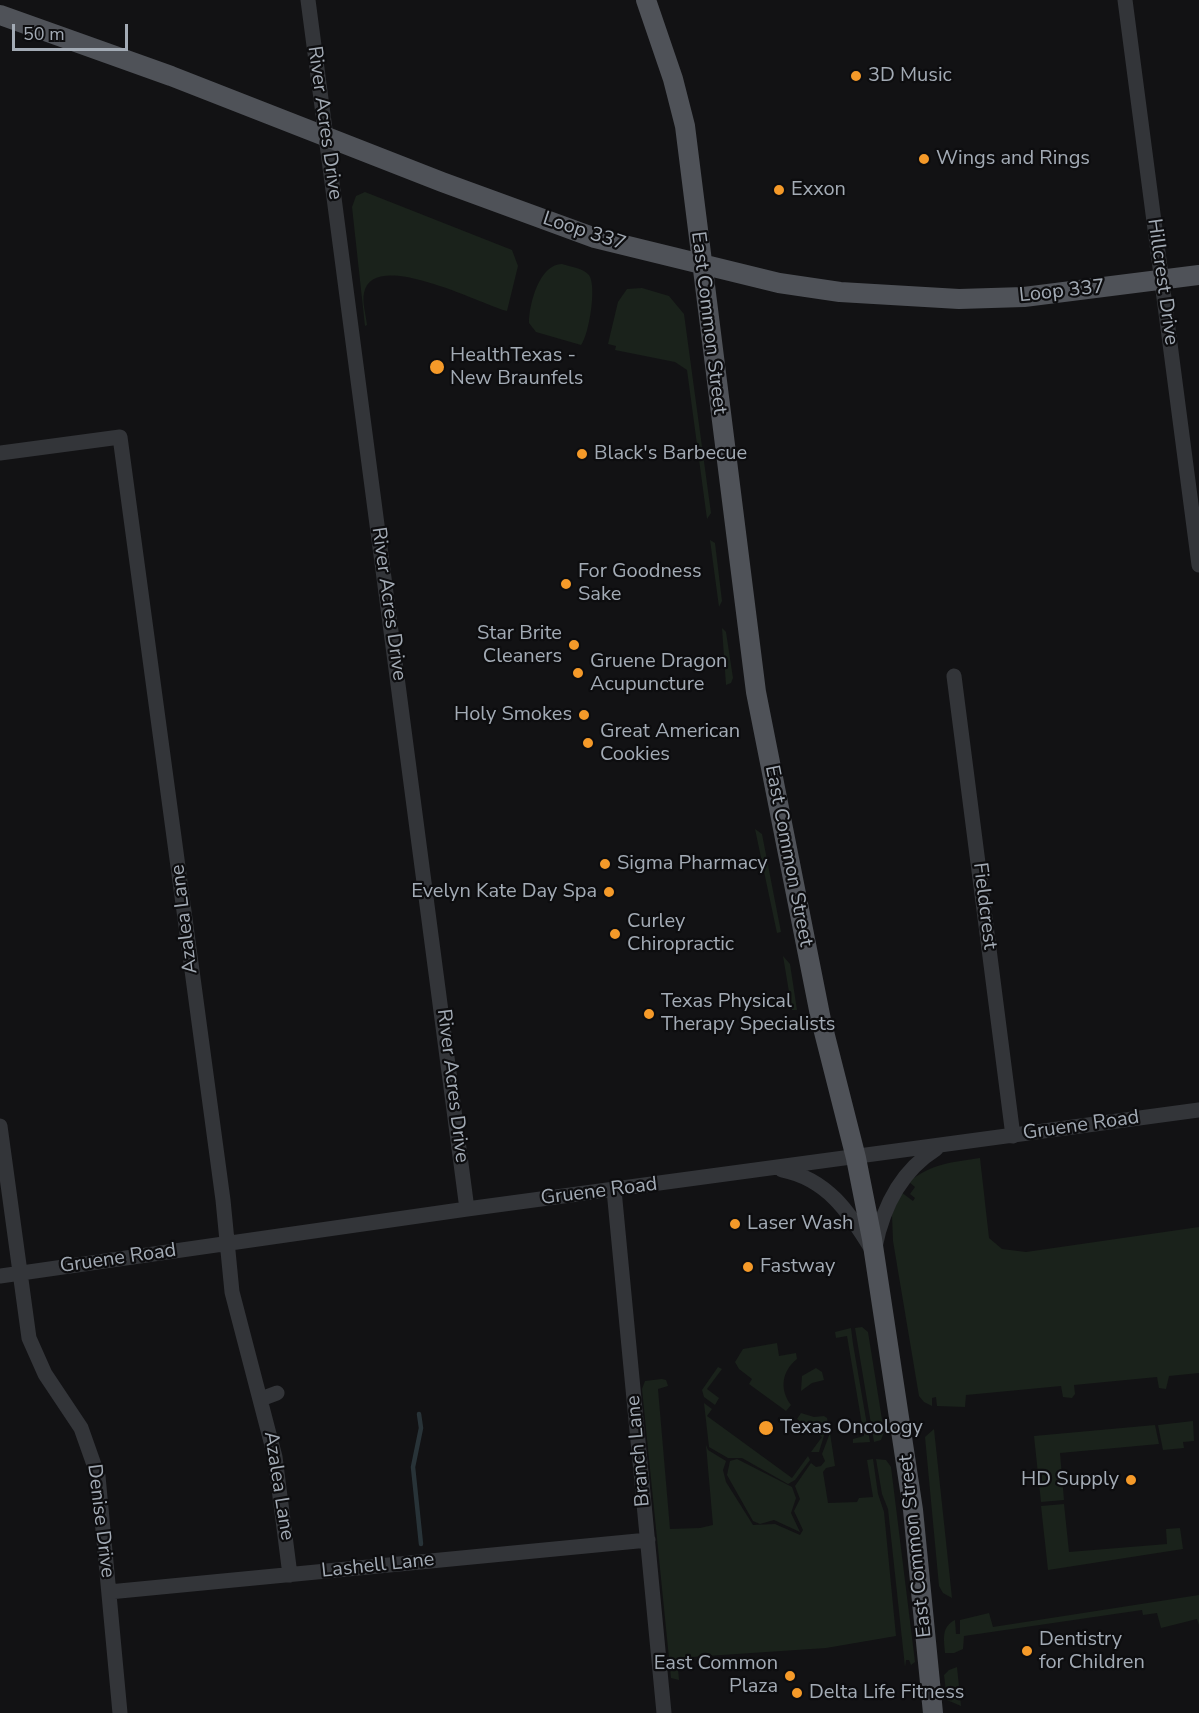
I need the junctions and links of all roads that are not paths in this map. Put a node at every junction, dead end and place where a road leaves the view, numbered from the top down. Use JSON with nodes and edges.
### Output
{"nodes":[{"id":1,"x":308,"y":0,"type":"edge"},
{"id":2,"x":646,"y":0,"type":"edge"},
{"id":3,"x":1125,"y":0,"type":"edge"},
{"id":4,"x":0,"y":15,"type":"edge"},
{"id":5,"x":328,"y":136,"type":"junction"},
{"id":6,"x":700,"y":264,"type":"junction"},
{"id":7,"x":1199,"y":276,"type":"edge"},
{"id":8,"x":1161,"y":280,"type":"junction"},
{"id":9,"x":0,"y":453,"type":"edge"},
{"id":10,"x":1199,"y":565,"type":"edge"},
{"id":11,"x":954,"y":676,"type":"dead end"},
{"id":12,"x":1199,"y":1110,"type":"edge"},
{"id":13,"x":0,"y":1126,"type":"edge"},
{"id":14,"x":1013,"y":1136,"type":"junction"},
{"id":15,"x":940,"y":1146,"type":"junction"},
{"id":16,"x":856,"y":1158,"type":"junction"},
{"id":17,"x":777,"y":1169,"type":"junction"},
{"id":18,"x":614,"y":1190,"type":"junction"},
{"id":19,"x":467,"y":1209,"type":"junction"},
{"id":20,"x":227,"y":1243,"type":"junction"},
{"id":21,"x":874,"y":1253,"type":"junction"},
{"id":22,"x":18,"y":1274,"type":"junction"},
{"id":23,"x":0,"y":1276,"type":"edge"},
{"id":24,"x":277,"y":1394,"type":"dead end"},
{"id":25,"x":261,"y":1399,"type":"junction"},
{"id":26,"x":648,"y":1540,"type":"junction"},
{"id":27,"x":290,"y":1575,"type":"junction"},
{"id":28,"x":109,"y":1592,"type":"junction"},
{"id":29,"x":120,"y":1713,"type":"edge"},
{"id":30,"x":664,"y":1713,"type":"edge"},
{"id":31,"x":933,"y":1713,"type":"edge"}],
"edges":[{"from":1,"to":5,"type":"street","name":"River Acres Drive"},
{"from":2,"to":6,"type":"main road","name":"East Common Street"},
{"from":3,"to":8,"type":"street","name":"Hillcrest Drive"},
{"from":4,"to":5,"type":"main road","name":"Loop 337"},
{"from":5,"to":6,"type":"main road","name":"Loop 337"},
{"from":5,"to":19,"type":"street","name":"River Acres Drive"},
{"from":6,"to":8,"type":"main road","name":"Loop 337"},
{"from":6,"to":16,"type":"main road","name":"East Common Street"},
{"from":7,"to":8,"type":"main road","name":"Loop 337"},
{"from":8,"to":10,"type":"street","name":"Hillcrest Drive"},
{"from":9,"to":20,"type":"street","name":"Azalea Lane"},
{"from":11,"to":14,"type":"street","name":"Fieldcrest"},
{"from":12,"to":14,"type":"street","name":"Gruene Road"},
{"from":13,"to":22,"type":"street","name":"Denise Drive"},
{"from":14,"to":15,"type":"street","name":"Gruene Road"},
{"from":15,"to":16,"type":"street","name":"Gruene Road"},
{"from":15,"to":21,"type":"street"},
{"from":16,"to":17,"type":"street","name":"Gruene Road"},
{"from":16,"to":21,"type":"main road","name":"East Common Street"},
{"from":17,"to":18,"type":"street","name":"Gruene Road"},
{"from":17,"to":21,"type":"street"},
{"from":18,"to":19,"type":"street","name":"Gruene Road"},
{"from":18,"to":26,"type":"street","name":"Branch Lane"},
{"from":19,"to":20,"type":"street","name":"Gruene Road"},
{"from":20,"to":22,"type":"street","name":"Gruene Road"},
{"from":20,"to":25,"type":"street","name":"Azalea Lane"},
{"from":21,"to":31,"type":"main road","name":"East Common Street"},
{"from":22,"to":23,"type":"street","name":"Gruene Road"},
{"from":22,"to":28,"type":"street","name":"Denise Drive"},
{"from":24,"to":25,"type":"street"},
{"from":25,"to":27,"type":"street","name":"Azalea Lane"},
{"from":26,"to":27,"type":"street","name":"Lashell Lane"},
{"from":26,"to":30,"type":"street","name":"Branch Lane"},
{"from":27,"to":28,"type":"street","name":"Lashell Lane"},
{"from":28,"to":29,"type":"street","name":"Denise Drive"}]}
